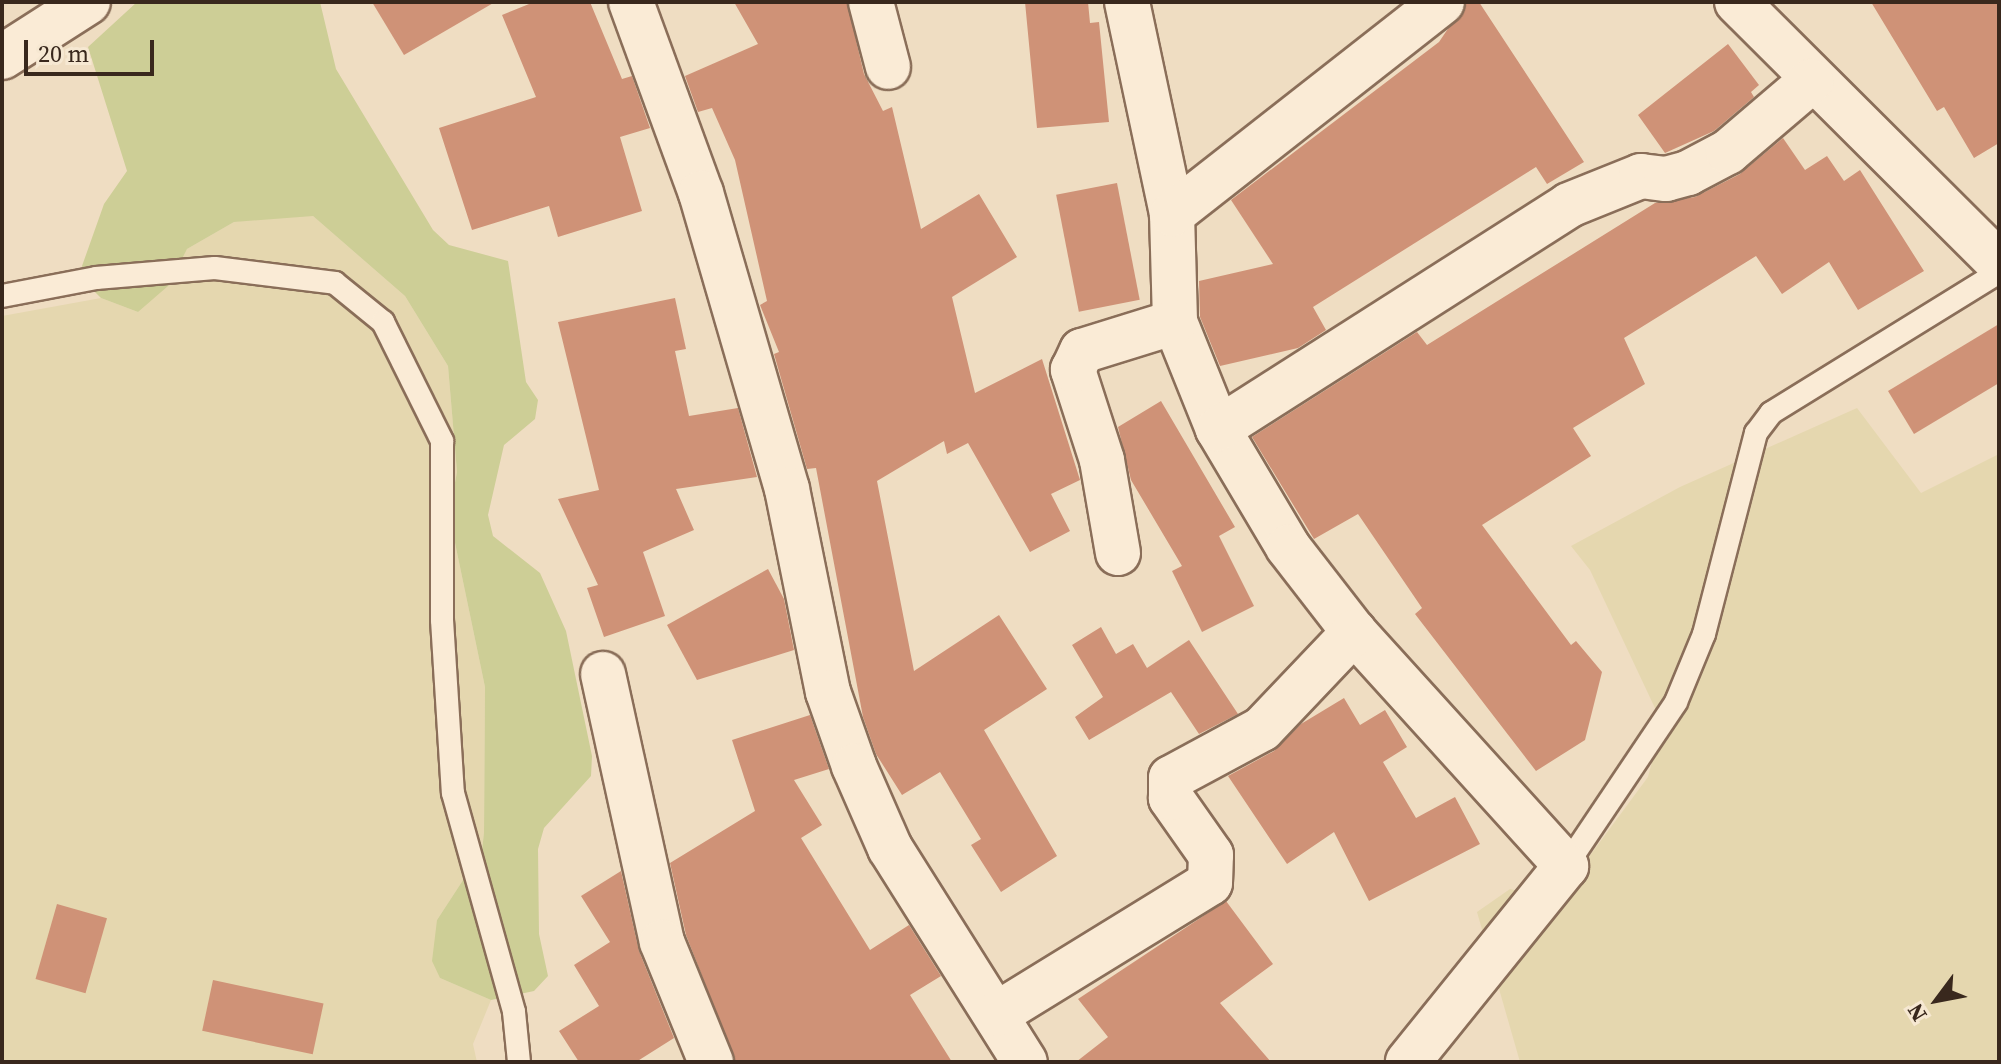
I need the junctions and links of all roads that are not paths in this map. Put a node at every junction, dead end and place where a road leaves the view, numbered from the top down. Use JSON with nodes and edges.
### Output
{"nodes":[{"id":1,"x":88,"y":2,"type":"edge"},
{"id":2,"x":631,"y":2,"type":"edge"},
{"id":3,"x":871,"y":2,"type":"edge"},
{"id":4,"x":1127,"y":2,"type":"edge"},
{"id":5,"x":1442,"y":2,"type":"edge"},
{"id":6,"x":1737,"y":2,"type":"edge"},
{"id":7,"x":2,"y":57,"type":"edge"},
{"id":8,"x":888,"y":67,"type":"dead end"},
{"id":9,"x":1811,"y":81,"type":"junction"},
{"id":10,"x":1172,"y":214,"type":"junction"},
{"id":11,"x":1992,"y":251,"type":"edge"},
{"id":12,"x":2,"y":296,"type":"edge"},
{"id":13,"x":1175,"y":322,"type":"junction"},
{"id":14,"x":1218,"y":429,"type":"junction"},
{"id":15,"x":1118,"y":553,"type":"dead end"},
{"id":16,"x":1354,"y":632,"type":"junction"},
{"id":17,"x":603,"y":674,"type":"dead end"},
{"id":18,"x":1566,"y":866,"type":"junction"},
{"id":19,"x":997,"y":1014,"type":"junction"},
{"id":20,"x":519,"y":1062,"type":"edge"},
{"id":21,"x":711,"y":1062,"type":"edge"},
{"id":22,"x":1025,"y":1062,"type":"edge"},
{"id":23,"x":1408,"y":1062,"type":"edge"}],
"edges":[{"from":1,"to":7,"type":"street"},
{"from":2,"to":19,"type":"street"},
{"from":3,"to":8,"type":"street"},
{"from":4,"to":10,"type":"street"},
{"from":5,"to":10,"type":"street"},
{"from":6,"to":9,"type":"street"},
{"from":9,"to":11,"type":"street"},
{"from":9,"to":14,"type":"street"},
{"from":10,"to":13,"type":"street"},
{"from":11,"to":18,"type":"lane"},
{"from":12,"to":20,"type":"lane"},
{"from":13,"to":14,"type":"street"},
{"from":13,"to":15,"type":"street"},
{"from":14,"to":16,"type":"street"},
{"from":16,"to":18,"type":"street"},
{"from":16,"to":19,"type":"street"},
{"from":17,"to":21,"type":"street"},
{"from":18,"to":23,"type":"street"},
{"from":19,"to":22,"type":"street"}]}
